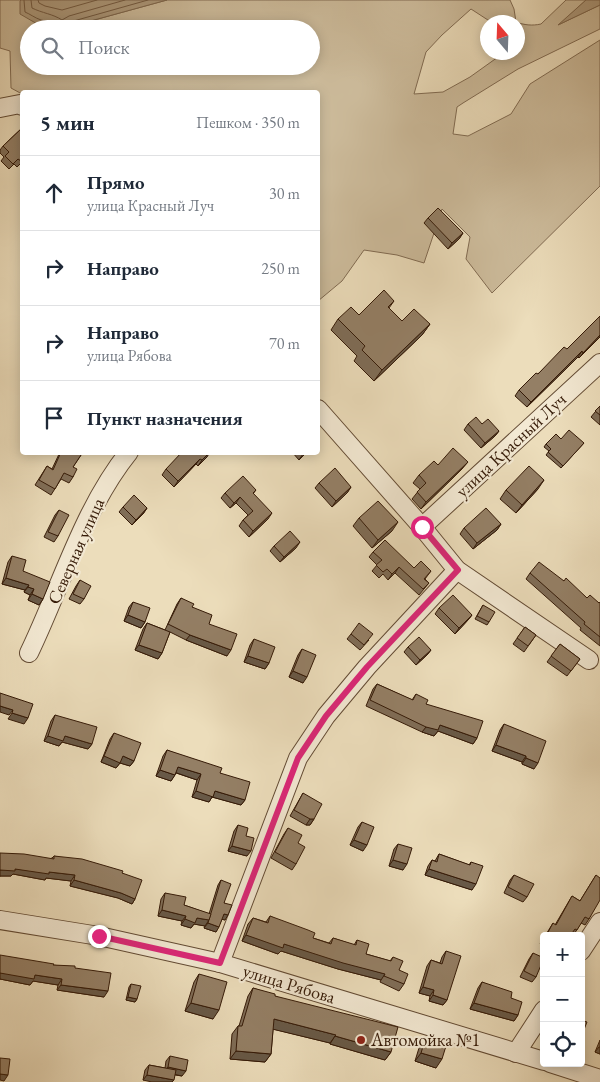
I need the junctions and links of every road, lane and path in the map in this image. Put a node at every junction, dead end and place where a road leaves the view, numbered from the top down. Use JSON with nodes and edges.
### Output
{"nodes":[{"id":1,"x":20,"y":104,"type":"edge"},
{"id":2,"x":0,"y":108,"type":"edge"},
{"id":3,"x":600,"y":363,"type":"edge"},
{"id":4,"x":320,"y":412,"type":"edge"},
{"id":5,"x":127,"y":455,"type":"edge"},
{"id":6,"x":422,"y":527,"type":"junction"},
{"id":7,"x":458,"y":570,"type":"junction"},
{"id":8,"x":29,"y":653,"type":"dead end"},
{"id":9,"x":589,"y":660,"type":"dead end"},
{"id":10,"x":0,"y":920,"type":"edge"},
{"id":11,"x":600,"y":922,"type":"edge"},
{"id":12,"x":585,"y":946,"type":"edge"},
{"id":13,"x":220,"y":963,"type":"junction"},
{"id":14,"x":540,"y":1016,"type":"edge"},
{"id":15,"x":516,"y":1053,"type":"junction"},
{"id":16,"x":540,"y":1060,"type":"edge"},
{"id":17,"x":562,"y":1067,"type":"edge"},
{"id":18,"x":600,"y":1079,"type":"edge"}],
"edges":[{"from":1,"to":2,"type":"street"},
{"from":3,"to":6,"type":"street","name":"улица Красный Луч"},
{"from":4,"to":6,"type":"street"},
{"from":5,"to":8,"type":"street","name":"Северная улица"},
{"from":6,"to":7,"type":"street"},
{"from":7,"to":9,"type":"street"},
{"from":7,"to":13,"type":"street"},
{"from":10,"to":13,"type":"street","name":"улица Рябова"},
{"from":11,"to":12,"type":"street"},
{"from":13,"to":15,"type":"street","name":"улица Рябова"},
{"from":14,"to":15,"type":"street"},
{"from":15,"to":16,"type":"street","name":"улица Рябова"},
{"from":17,"to":18,"type":"street"}]}
